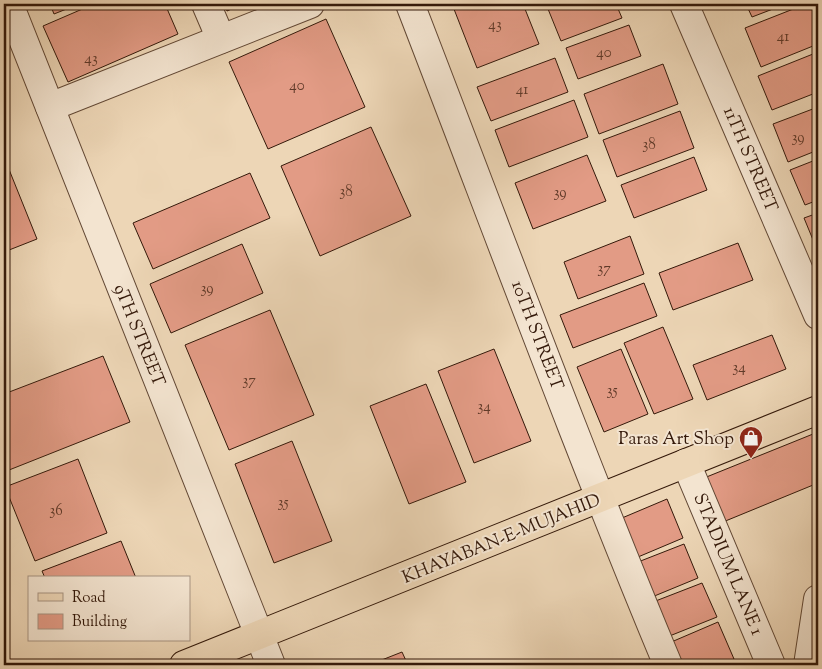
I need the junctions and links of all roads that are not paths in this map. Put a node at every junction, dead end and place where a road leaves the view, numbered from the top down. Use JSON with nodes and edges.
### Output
{"nodes":[{"id":1,"x":9,"y":4,"type":"edge"},
{"id":2,"x":206,"y":4,"type":"edge"},
{"id":3,"x":310,"y":4,"type":"edge"},
{"id":4,"x":410,"y":4,"type":"edge"},
{"id":5,"x":684,"y":4,"type":"edge"},
{"id":6,"x":221,"y":39,"type":"junction"},
{"id":7,"x":50,"y":107,"type":"junction"},
{"id":8,"x":818,"y":315,"type":"edge"},
{"id":9,"x":818,"y":410,"type":"edge"},
{"id":10,"x":686,"y":463,"type":"junction"},
{"id":11,"x":598,"y":498,"type":"junction"},
{"id":12,"x":818,"y":599,"type":"edge"},
{"id":13,"x":259,"y":635,"type":"junction"},
{"id":14,"x":184,"y":665,"type":"edge"},
{"id":15,"x":271,"y":665,"type":"edge"},
{"id":16,"x":668,"y":665,"type":"edge"},
{"id":17,"x":772,"y":665,"type":"edge"},
{"id":18,"x":808,"y":665,"type":"edge"}],
"edges":[{"from":1,"to":7,"type":"street","name":"9TH STREET"},
{"from":2,"to":6,"type":"street"},
{"from":3,"to":6,"type":"street"},
{"from":4,"to":11,"type":"street","name":"10TH STREET"},
{"from":5,"to":8,"type":"street","name":"11TH STREET"},
{"from":6,"to":7,"type":"street"},
{"from":7,"to":13,"type":"street","name":"9TH STREET"},
{"from":9,"to":10,"type":"main road","name":"KHAYABAN-E-MUJAHID"},
{"from":10,"to":11,"type":"main road","name":"KHAYABAN-E-MUJAHID"},
{"from":10,"to":17,"type":"street","name":"STADIUM LANE 1"},
{"from":11,"to":13,"type":"main road","name":"KHAYABAN-E-MUJAHID"},
{"from":11,"to":16,"type":"street","name":"10TH STREET"},
{"from":12,"to":18,"type":"street"},
{"from":13,"to":14,"type":"main road","name":"KHAYABAN-E-MUJAHID"},
{"from":13,"to":15,"type":"street","name":"9TH STREET"}]}
